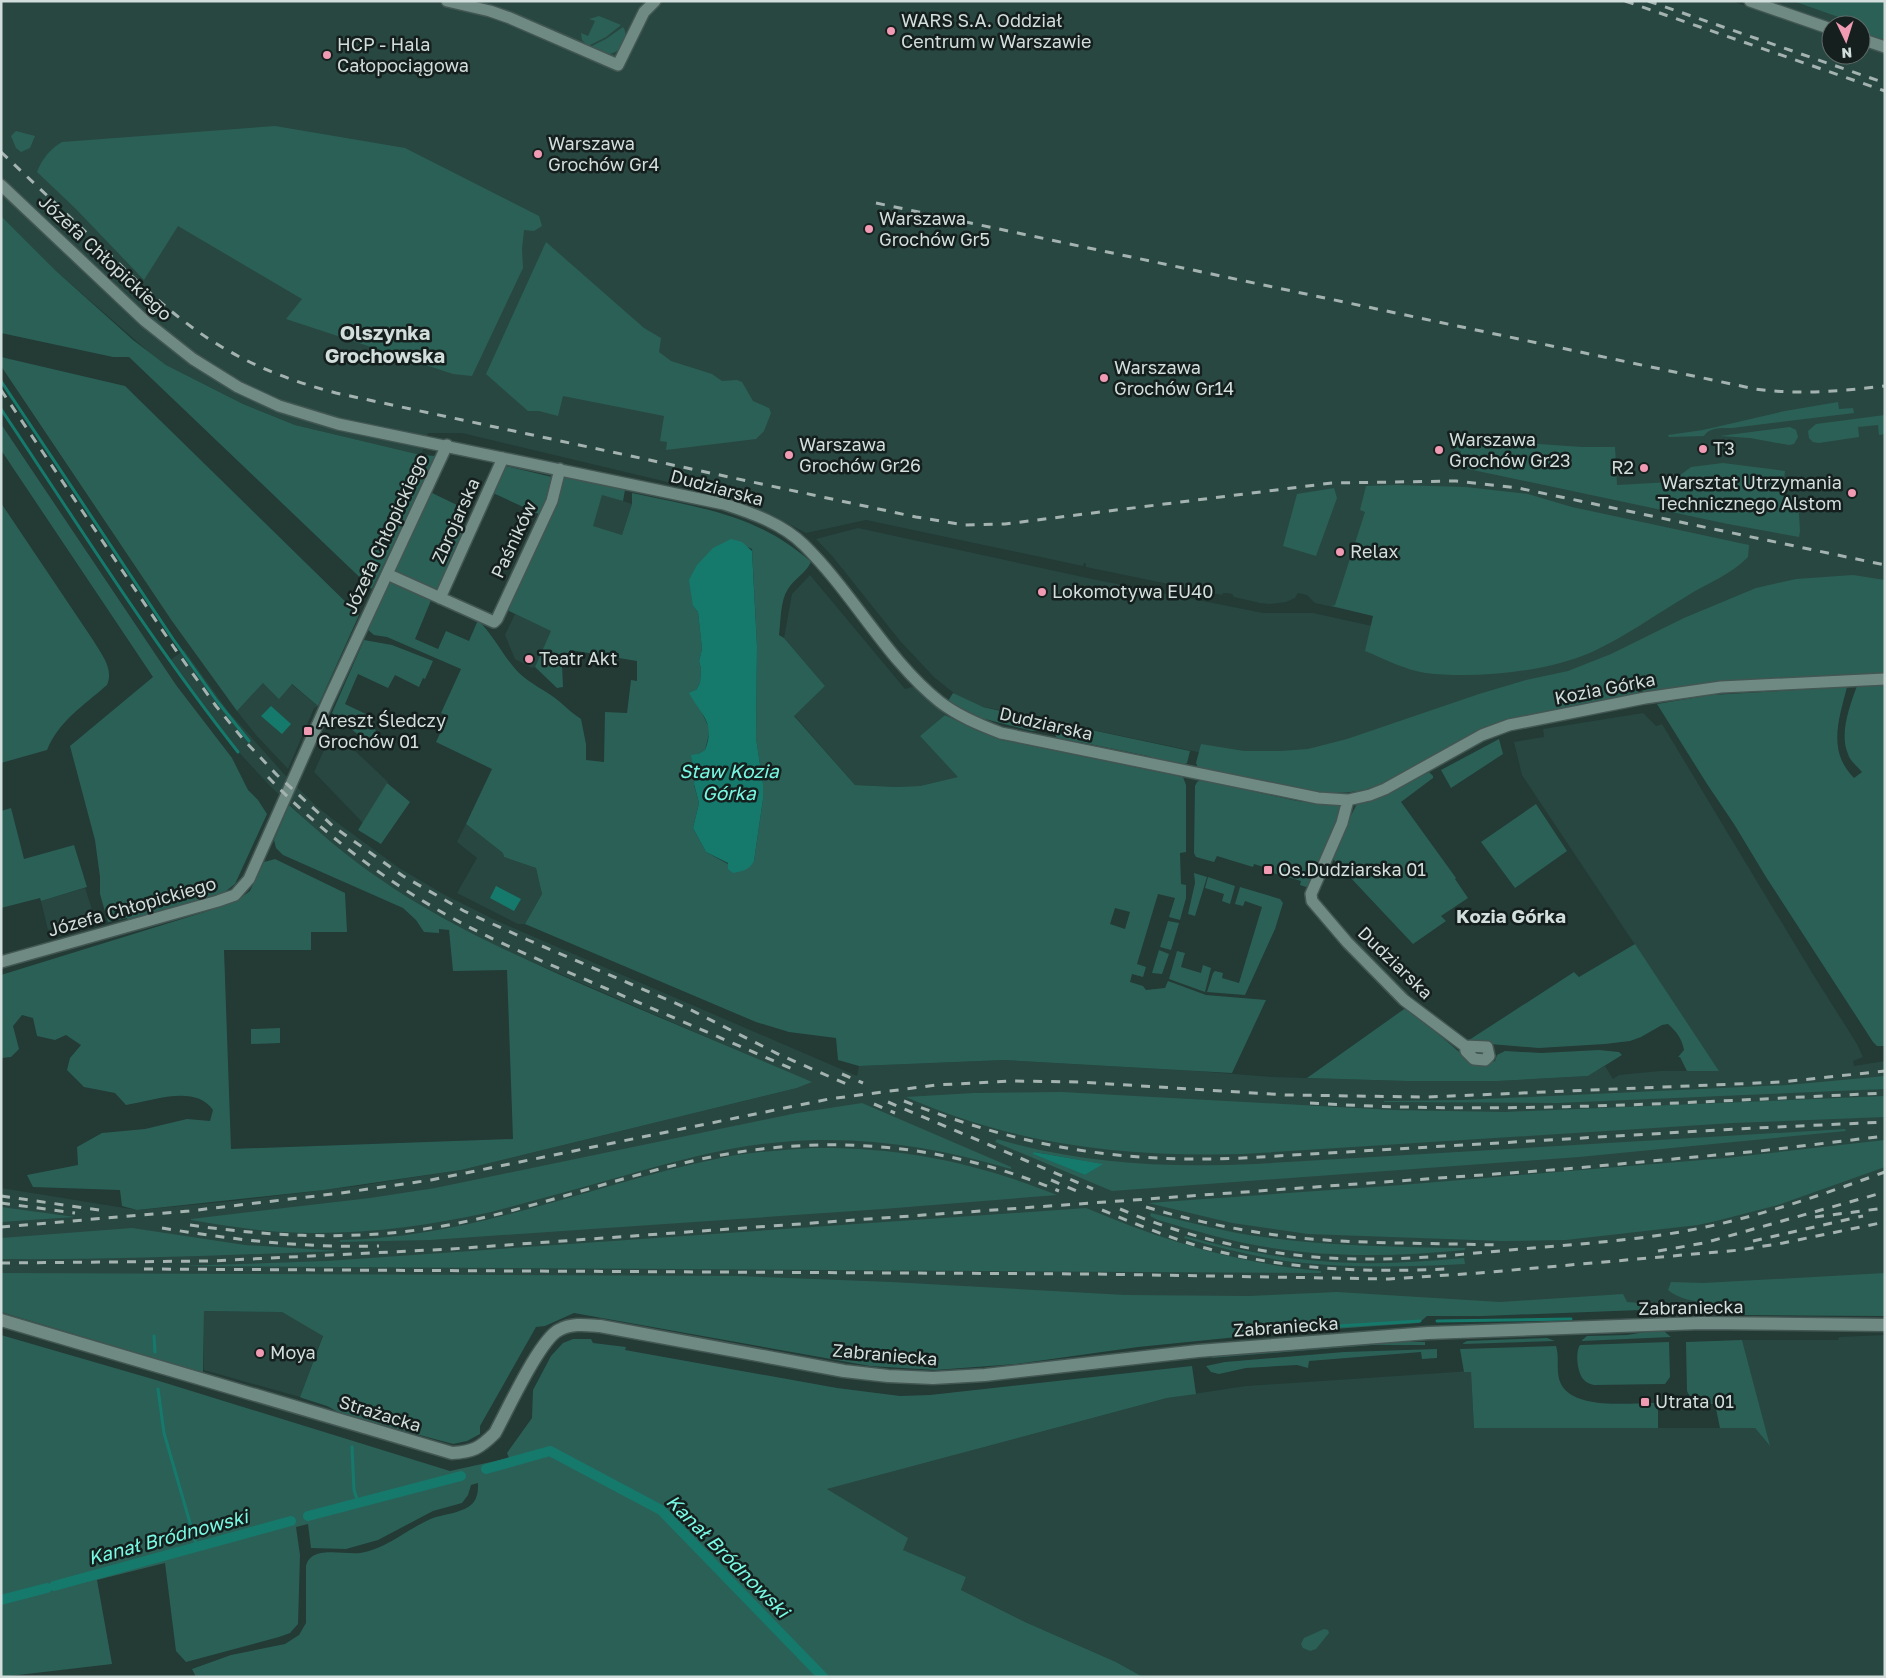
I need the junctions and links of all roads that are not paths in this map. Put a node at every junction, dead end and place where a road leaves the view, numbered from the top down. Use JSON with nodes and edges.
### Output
{"nodes":[{"id":1,"x":447,"y":1,"type":"edge"},
{"id":2,"x":654,"y":1,"type":"edge"},
{"id":3,"x":1750,"y":1,"type":"edge"},
{"id":4,"x":1821,"y":26,"type":"edge"},
{"id":5,"x":1871,"y":42,"type":"edge"},
{"id":6,"x":1885,"y":47,"type":"edge"},
{"id":7,"x":1,"y":185,"type":"edge"},
{"id":8,"x":447,"y":445,"type":"junction"},
{"id":9,"x":503,"y":458,"type":"junction"},
{"id":10,"x":560,"y":469,"type":"junction"},
{"id":11,"x":387,"y":574,"type":"junction"},
{"id":12,"x":440,"y":598,"type":"junction"},
{"id":13,"x":1885,"y":679,"type":"edge"},
{"id":14,"x":1348,"y":800,"type":"junction"},
{"id":15,"x":1,"y":962,"type":"edge"},
{"id":16,"x":1464,"y":1046,"type":"dead end"},
{"id":17,"x":1,"y":1320,"type":"edge"},
{"id":18,"x":1885,"y":1325,"type":"edge"},
{"id":19,"x":693,"y":1343,"type":"joint"}],
"edges":[{"from":1,"to":2,"type":"street"},
{"from":3,"to":4,"type":"street"},
{"from":5,"to":6,"type":"street"},
{"from":7,"to":8,"type":"street","name":"Józefa Chłopickiego"},
{"from":8,"to":9,"type":"street","name":"Dudziarska"},
{"from":8,"to":11,"type":"street","name":"Józefa Chłopickiego"},
{"from":9,"to":10,"type":"street","name":"Dudziarska"},
{"from":9,"to":12,"type":"street","name":"Zbrojarska"},
{"from":10,"to":12,"type":"street","name":"Paśników"},
{"from":10,"to":14,"type":"street","name":"Dudziarska"},
{"from":11,"to":12,"type":"street"},
{"from":11,"to":15,"type":"street","name":"Józefa Chłopickiego"},
{"from":13,"to":14,"type":"street","name":"Kozia Górka"},
{"from":14,"to":16,"type":"street","name":"Dudziarska"},
{"from":17,"to":19,"type":"main road","name":"Strażacka"},
{"from":18,"to":19,"type":"main road","name":"Zabraniecka"}]}
